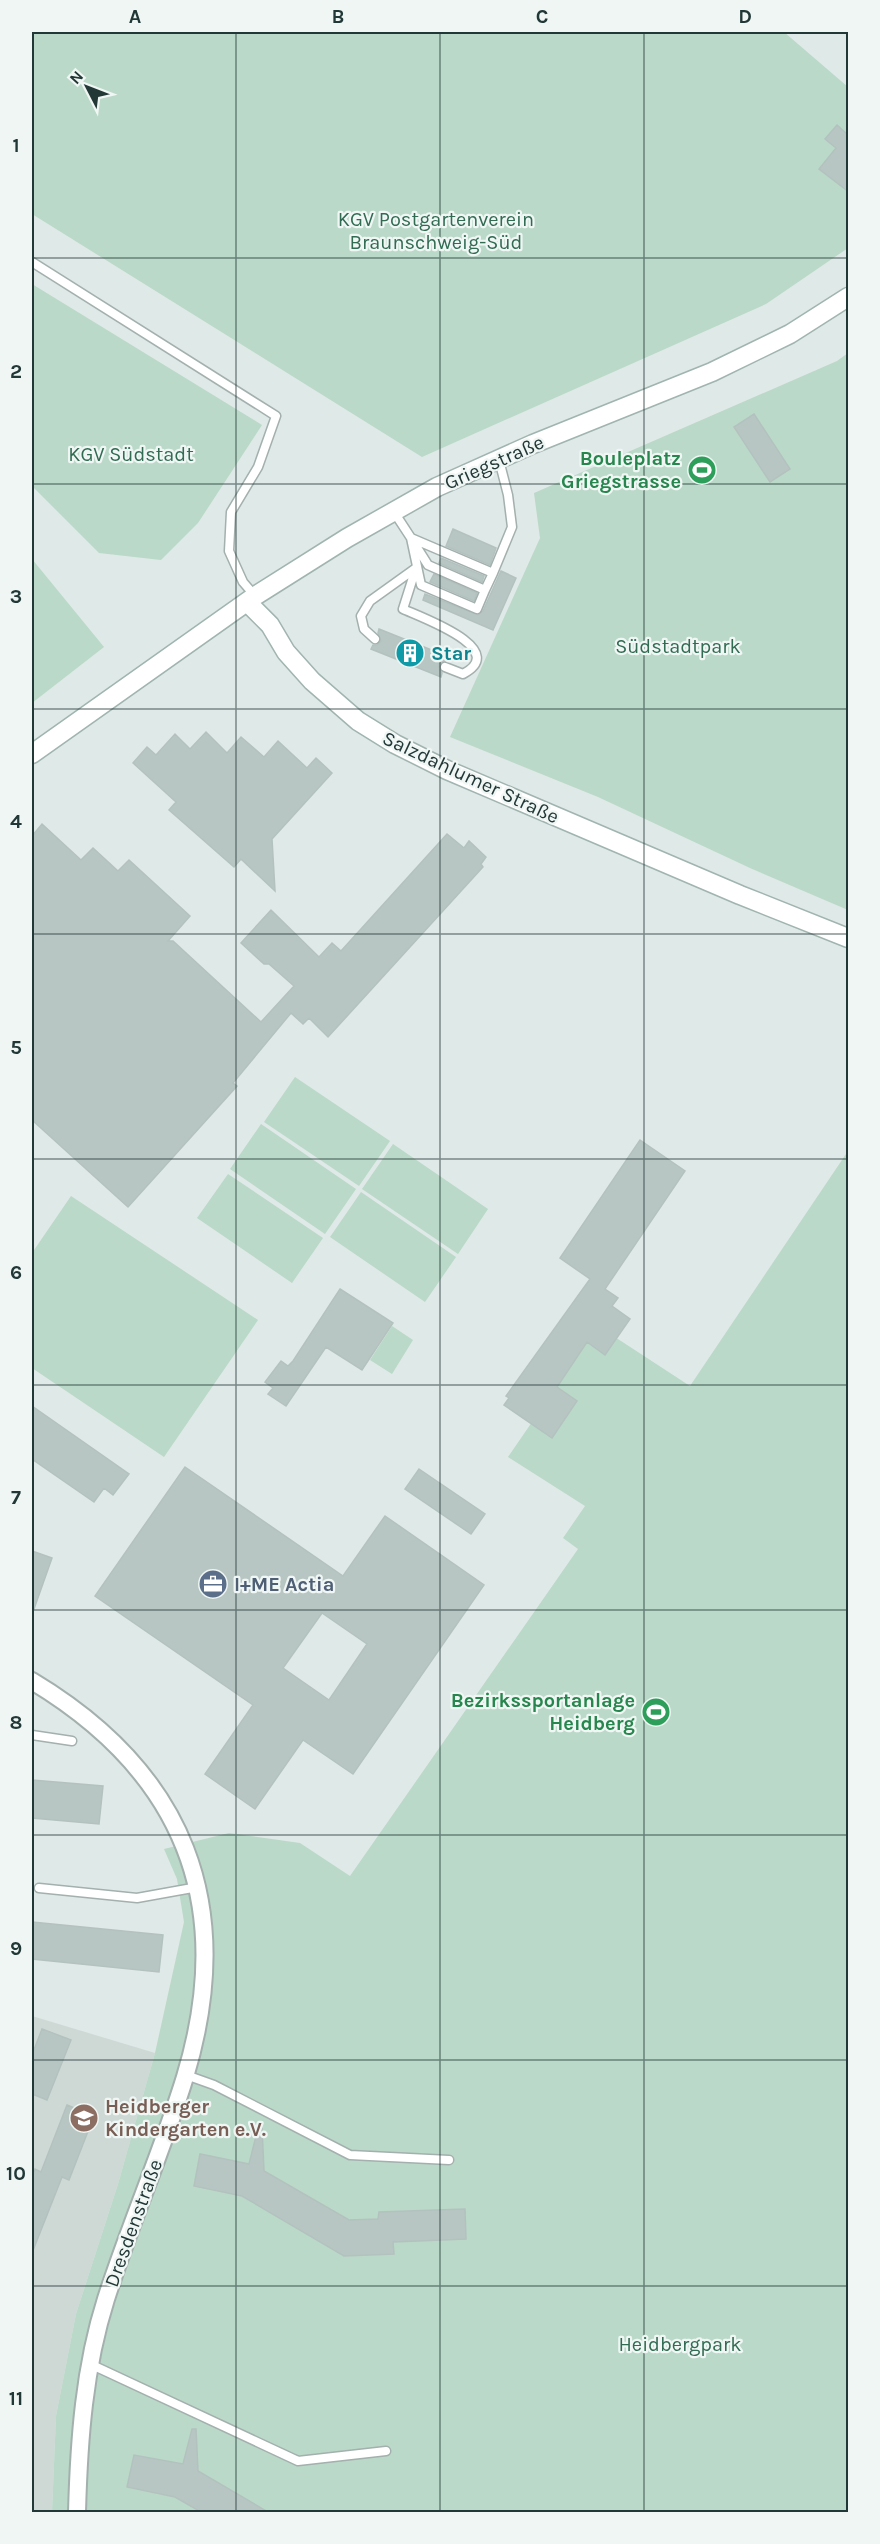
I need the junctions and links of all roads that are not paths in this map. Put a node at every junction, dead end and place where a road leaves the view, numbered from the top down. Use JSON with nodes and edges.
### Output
{"nodes":[{"id":1,"x":32,"y":261,"type":"edge"},
{"id":2,"x":849,"y":297,"type":"edge"},
{"id":3,"x":499,"y":460,"type":"junction"},
{"id":4,"x":394,"y":512,"type":"junction"},
{"id":5,"x":411,"y":538,"type":"junction"},
{"id":6,"x":416,"y":568,"type":"junction"},
{"id":7,"x":493,"y":573,"type":"junction"},
{"id":8,"x":485,"y":590,"type":"junction"},
{"id":9,"x":251,"y":599,"type":"junction"},
{"id":10,"x":375,"y":639,"type":"dead end"},
{"id":11,"x":445,"y":667,"type":"dead end"},
{"id":12,"x":32,"y":754,"type":"edge"},
{"id":13,"x":849,"y":938,"type":"edge"},
{"id":14,"x":32,"y":1681,"type":"edge"},
{"id":15,"x":32,"y":1735,"type":"edge"},
{"id":16,"x":72,"y":1741,"type":"dead end"},
{"id":17,"x":198,"y":1887,"type":"junction"},
{"id":18,"x":39,"y":1888,"type":"dead end"},
{"id":19,"x":186,"y":2075,"type":"junction"},
{"id":20,"x":449,"y":2160,"type":"dead end"},
{"id":21,"x":90,"y":2364,"type":"junction"},
{"id":22,"x":386,"y":2451,"type":"dead end"},
{"id":23,"x":76,"y":2512,"type":"edge"}],
"edges":[{"from":1,"to":9,"type":"lane"},
{"from":2,"to":3,"type":"main road","name":"Griegstraße"},
{"from":3,"to":4,"type":"main road","name":"Griegstraße"},
{"from":3,"to":7,"type":"lane"},
{"from":4,"to":5,"type":"lane"},
{"from":4,"to":9,"type":"main road","name":"Griegstraße"},
{"from":5,"to":6,"type":"lane"},
{"from":5,"to":7,"type":"lane"},
{"from":5,"to":8,"type":"lane"},
{"from":6,"to":8,"type":"lane"},
{"from":6,"to":10,"type":"lane"},
{"from":6,"to":11,"type":"lane"},
{"from":7,"to":8,"type":"lane"},
{"from":9,"to":12,"type":"main road"},
{"from":9,"to":13,"type":"main road","name":"Salzdahlumer Straße"},
{"from":14,"to":17,"type":"street","name":"Dresdenstraße"},
{"from":15,"to":16,"type":"lane"},
{"from":17,"to":18,"type":"lane"},
{"from":17,"to":19,"type":"street","name":"Dresdenstraße"},
{"from":19,"to":20,"type":"lane"},
{"from":19,"to":21,"type":"street","name":"Dresdenstraße"},
{"from":21,"to":22,"type":"lane"},
{"from":21,"to":23,"type":"street","name":"Dresdenstraße"}]}
